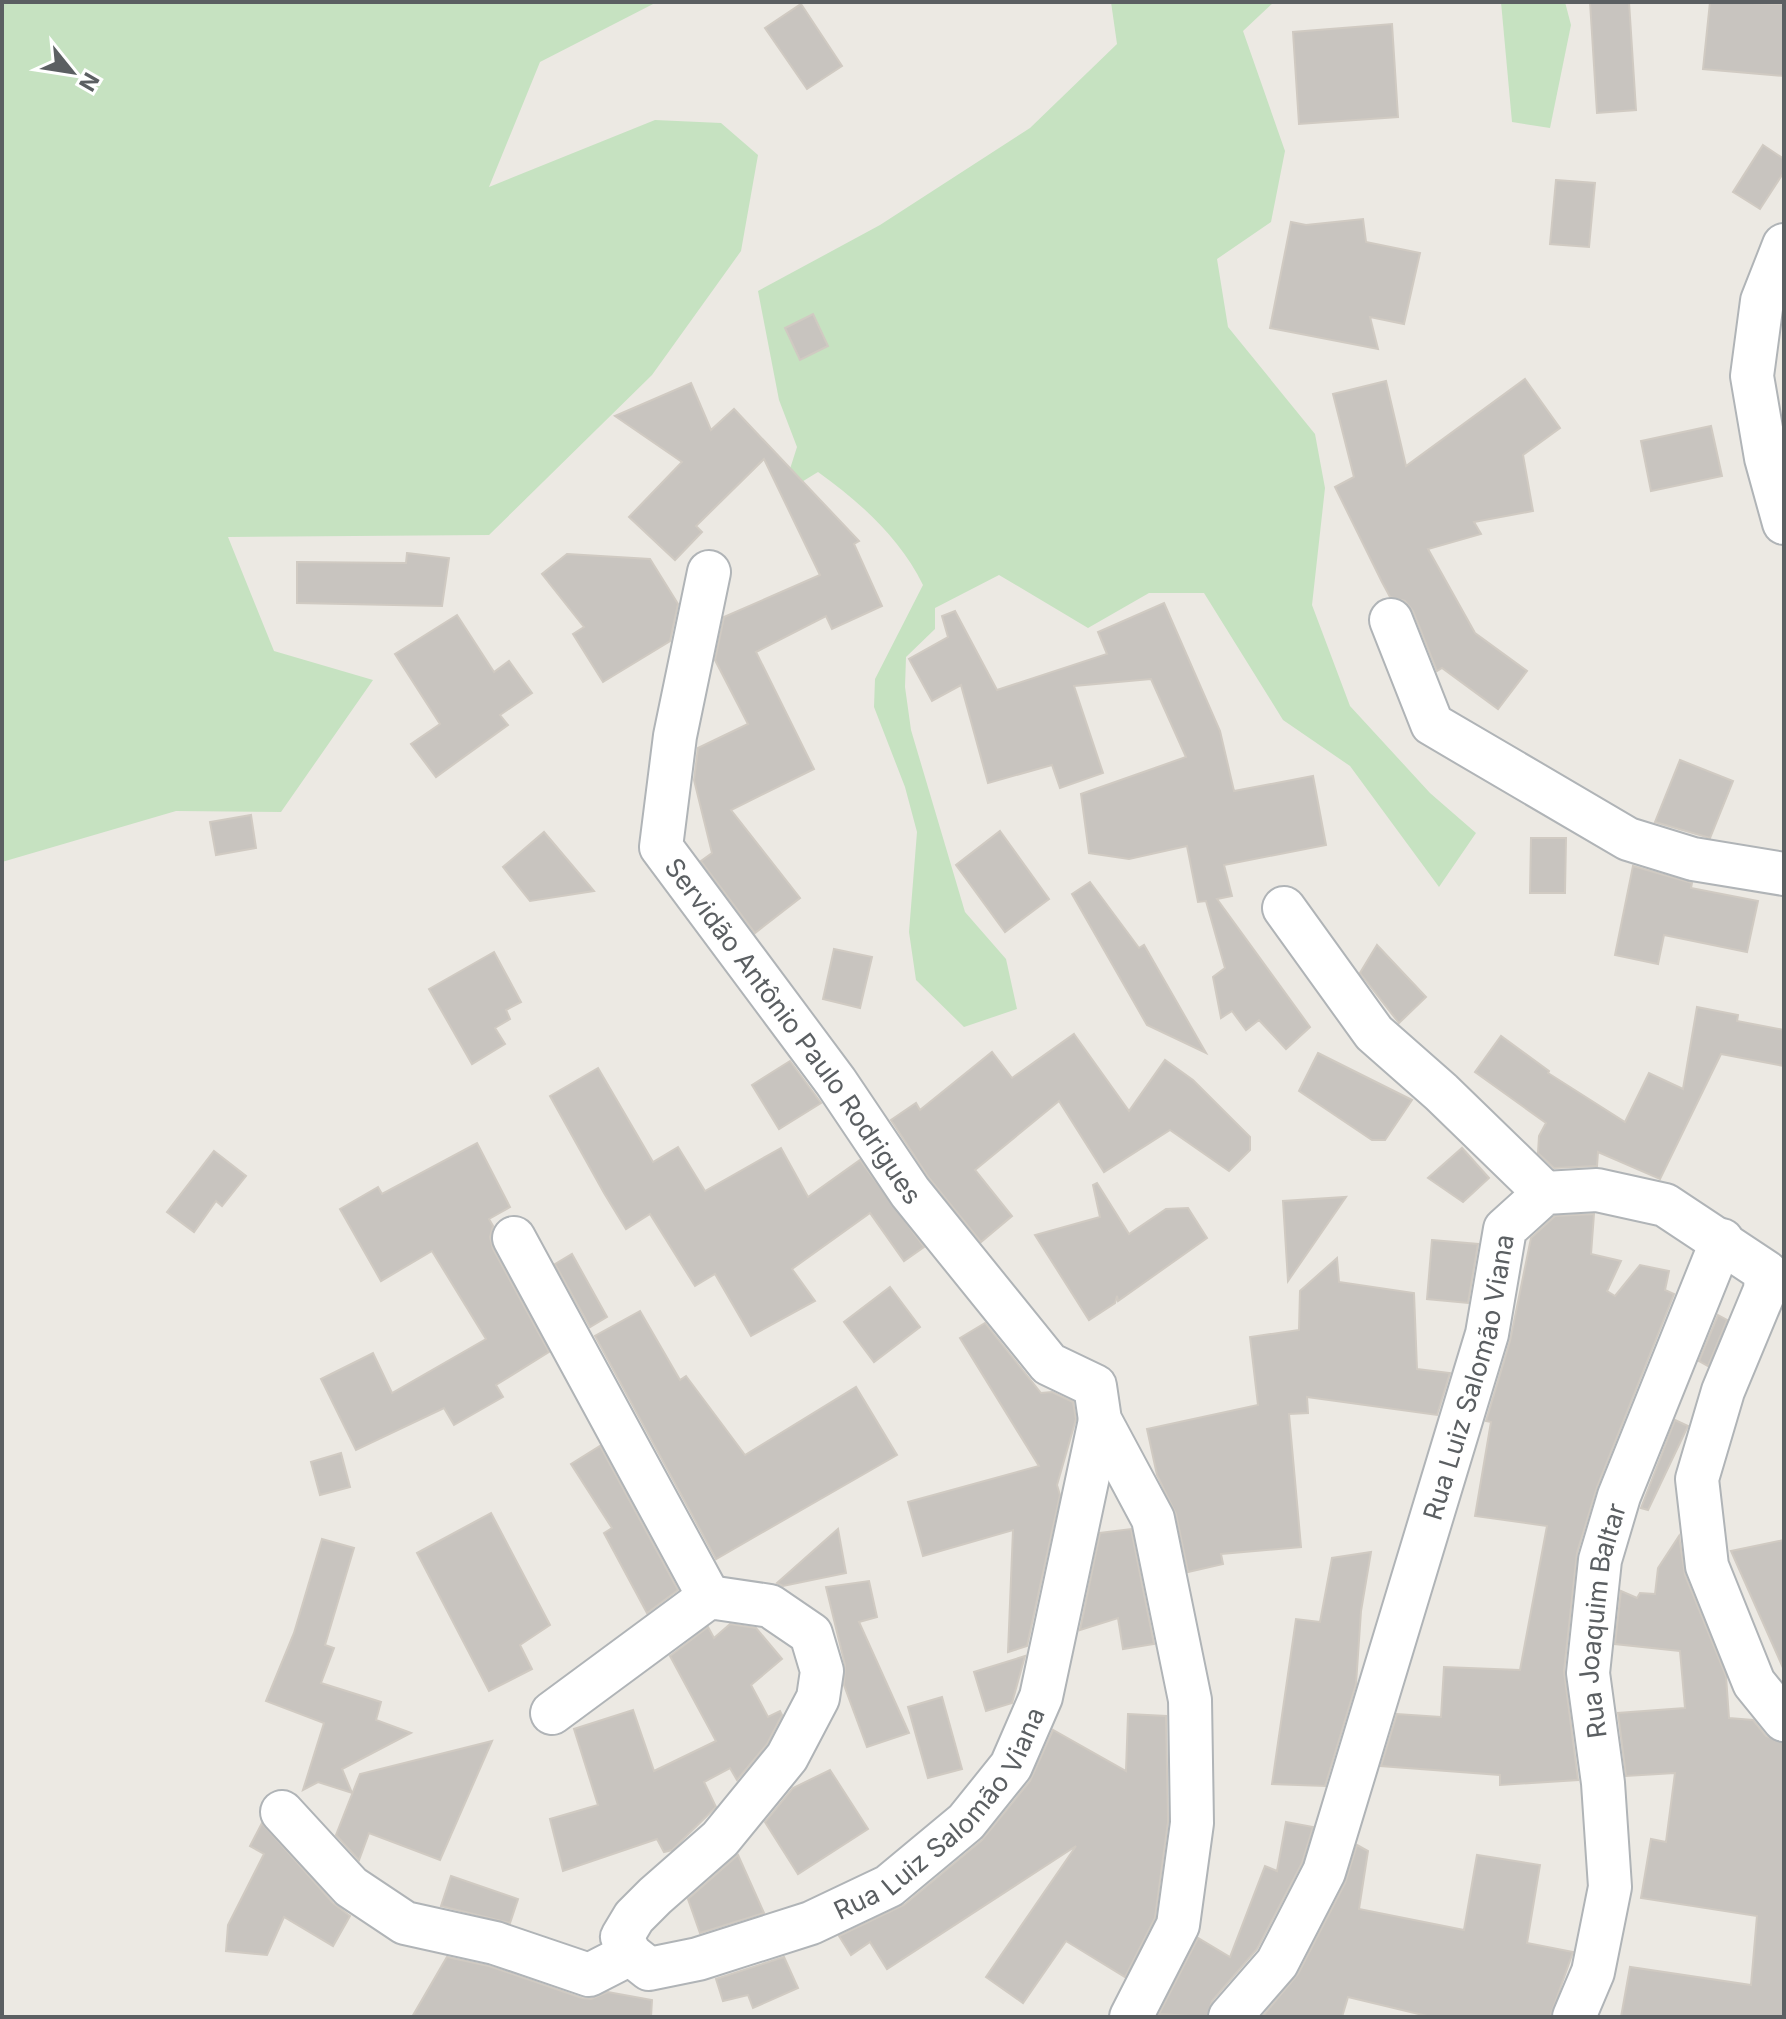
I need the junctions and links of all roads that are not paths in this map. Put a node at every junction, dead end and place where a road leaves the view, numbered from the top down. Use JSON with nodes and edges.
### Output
{"nodes":[{"id":1,"x":1784,"y":245,"type":"edge"},
{"id":2,"x":1784,"y":523,"type":"edge"},
{"id":3,"x":709,"y":572,"type":"dead end"},
{"id":4,"x":1391,"y":620,"type":"dead end"},
{"id":5,"x":1784,"y":874,"type":"edge"},
{"id":6,"x":1284,"y":908,"type":"dead end"},
{"id":7,"x":1545,"y":1193,"type":"junction"},
{"id":8,"x":514,"y":1238,"type":"dead end"},
{"id":9,"x":1722,"y":1240,"type":"junction"},
{"id":10,"x":1100,"y":1420,"type":"junction"},
{"id":11,"x":709,"y":1597,"type":"junction"},
{"id":12,"x":552,"y":1713,"type":"dead end"},
{"id":13,"x":1784,"y":1720,"type":"edge"},
{"id":14,"x":282,"y":1812,"type":"dead end"},
{"id":15,"x":630,"y":1954,"type":"junction"},
{"id":16,"x":1131,"y":2017,"type":"edge"},
{"id":17,"x":1230,"y":2017,"type":"edge"},
{"id":18,"x":1574,"y":2017,"type":"edge"}],
"edges":[{"from":1,"to":2,"type":"street"},
{"from":3,"to":10,"type":"street","name":"Servidão Antônio Paulo Rodrigues"},
{"from":4,"to":5,"type":"street"},
{"from":6,"to":7,"type":"street"},
{"from":7,"to":9,"type":"street"},
{"from":7,"to":17,"type":"street","name":"Rua Luiz Salomão Viana"},
{"from":8,"to":11,"type":"street"},
{"from":9,"to":13,"type":"street"},
{"from":9,"to":18,"type":"street","name":"Rua Joaquim Baltar"},
{"from":10,"to":15,"type":"street","name":"Rua Luiz Salomão Viana"},
{"from":10,"to":16,"type":"street"},
{"from":11,"to":12,"type":"street"},
{"from":11,"to":15,"type":"street"},
{"from":14,"to":15,"type":"street"}]}
